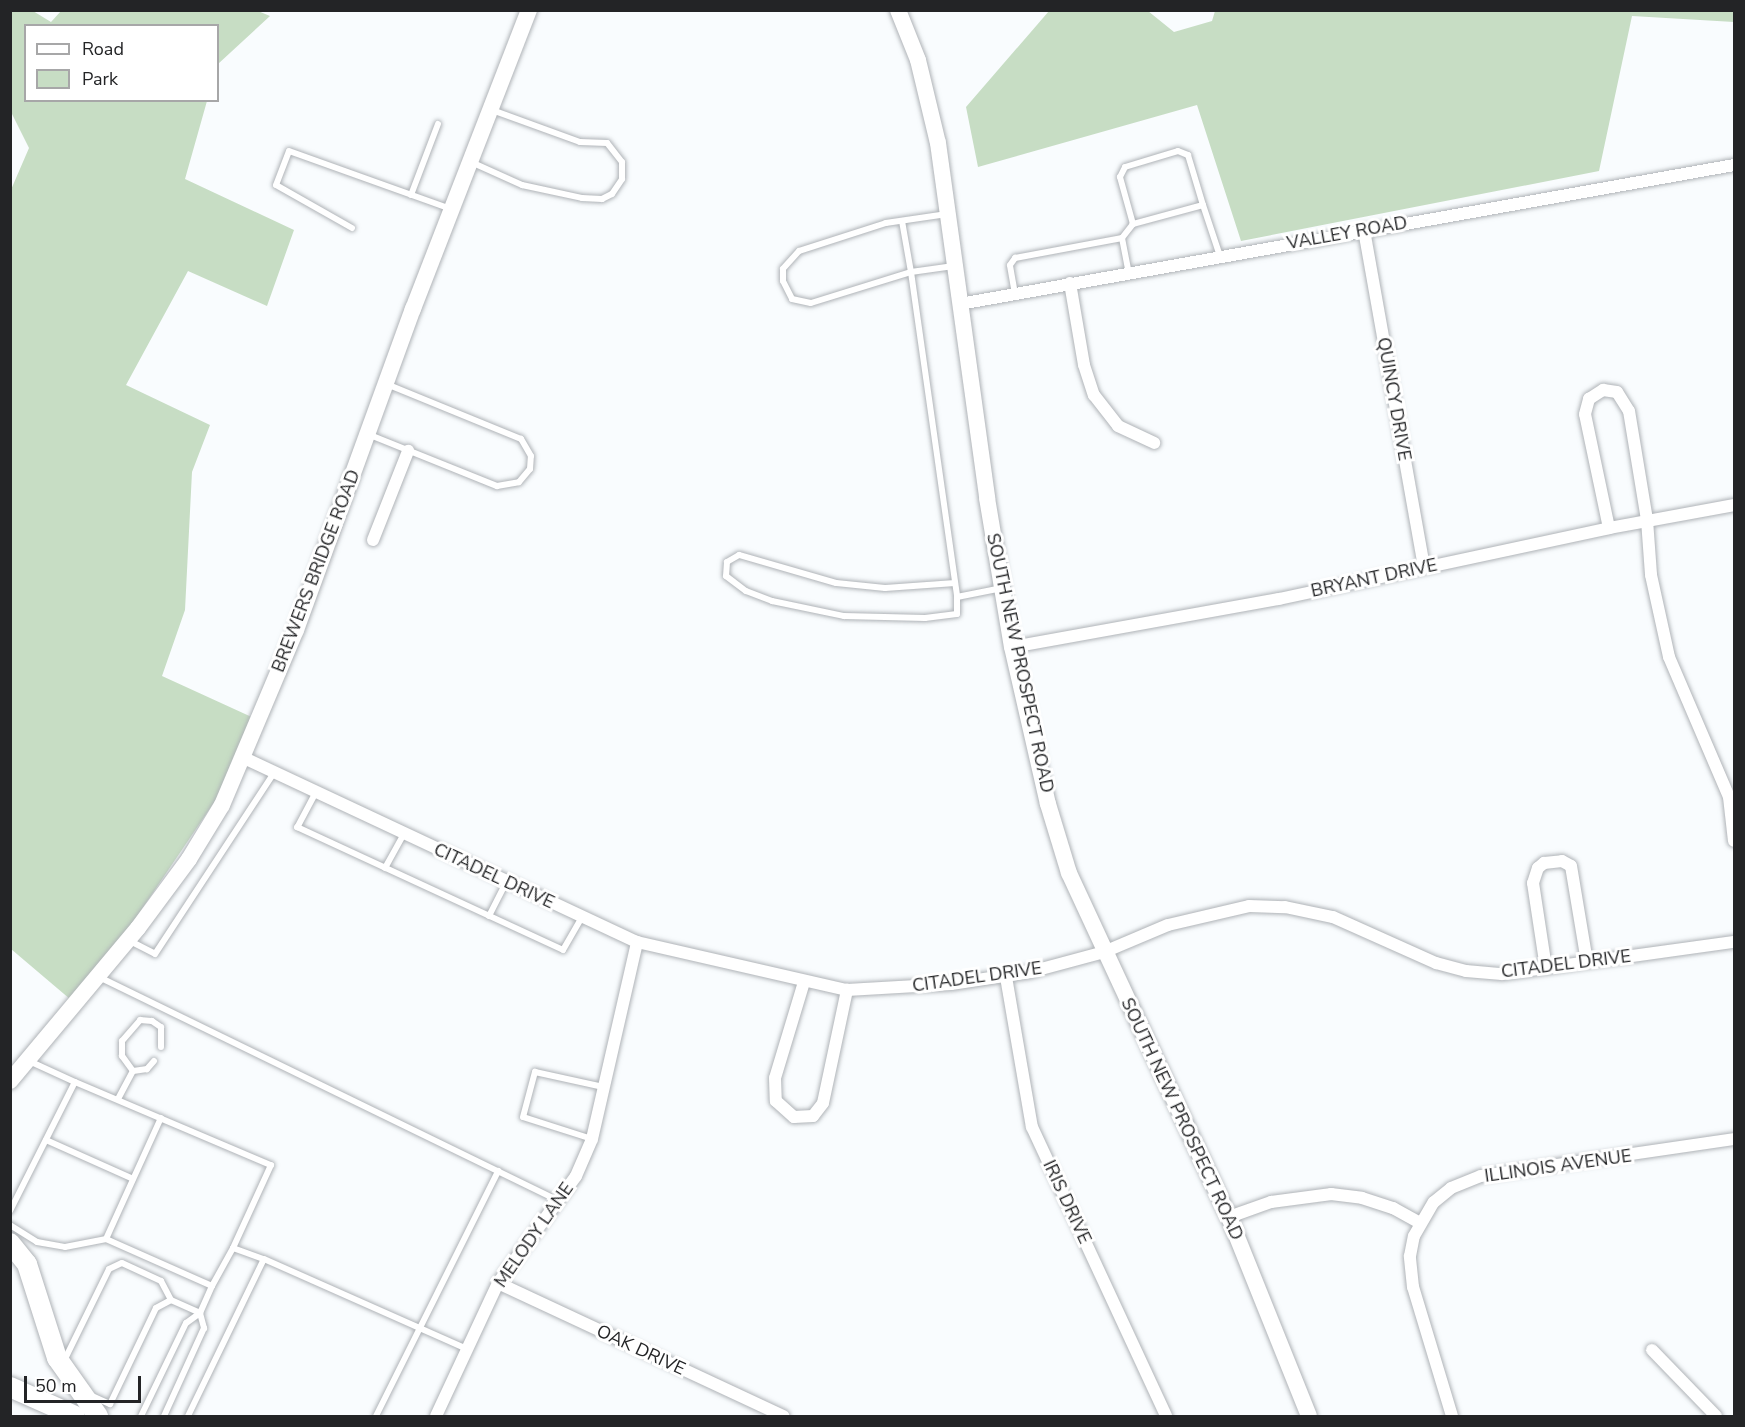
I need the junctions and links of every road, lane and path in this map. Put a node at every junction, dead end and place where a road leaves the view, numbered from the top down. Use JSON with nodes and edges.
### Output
{"nodes":[{"id":1,"x":529,"y":10,"type":"edge"},
{"id":2,"x":898,"y":10,"type":"edge"},
{"id":3,"x":490,"y":110,"type":"junction"},
{"id":4,"x":438,"y":124,"type":"dead end"},
{"id":5,"x":471,"y":162,"type":"junction"},
{"id":6,"x":1734,"y":165,"type":"edge"},
{"id":7,"x":411,"y":195,"type":"junction"},
{"id":8,"x":1203,"y":205,"type":"junction"},
{"id":9,"x":452,"y":210,"type":"junction"},
{"id":10,"x":948,"y":214,"type":"junction"},
{"id":11,"x":902,"y":221,"type":"junction"},
{"id":12,"x":1133,"y":224,"type":"junction"},
{"id":13,"x":352,"y":228,"type":"dead end"},
{"id":14,"x":1364,"y":230,"type":"junction"},
{"id":15,"x":1122,"y":238,"type":"junction"},
{"id":16,"x":1220,"y":256,"type":"junction"},
{"id":17,"x":956,"y":266,"type":"junction"},
{"id":18,"x":911,"y":272,"type":"junction"},
{"id":19,"x":1129,"y":273,"type":"junction"},
{"id":20,"x":1070,"y":283,"type":"junction"},
{"id":21,"x":1015,"y":294,"type":"junction"},
{"id":22,"x":960,"y":304,"type":"junction"},
{"id":23,"x":386,"y":384,"type":"junction"},
{"id":24,"x":367,"y":434,"type":"junction"},
{"id":25,"x":1154,"y":443,"type":"dead end"},
{"id":26,"x":408,"y":451,"type":"junction"},
{"id":27,"x":1734,"y":505,"type":"edge"},
{"id":28,"x":1647,"y":520,"type":"junction"},
{"id":29,"x":1609,"y":528,"type":"junction"},
{"id":30,"x":373,"y":540,"type":"dead end"},
{"id":31,"x":1424,"y":567,"type":"junction"},
{"id":32,"x":955,"y":583,"type":"junction"},
{"id":33,"x":1002,"y":588,"type":"junction"},
{"id":34,"x":957,"y":597,"type":"junction"},
{"id":35,"x":1012,"y":647,"type":"junction"},
{"id":36,"x":242,"y":757,"type":"junction"},
{"id":37,"x":274,"y":772,"type":"junction"},
{"id":38,"x":316,"y":792,"type":"junction"},
{"id":39,"x":404,"y":834,"type":"junction"},
{"id":40,"x":1734,"y":840,"type":"edge"},
{"id":41,"x":385,"y":868,"type":"junction"},
{"id":42,"x":506,"y":882,"type":"junction"},
{"id":43,"x":489,"y":916,"type":"junction"},
{"id":44,"x":582,"y":917,"type":"junction"},
{"id":45,"x":128,"y":940,"type":"junction"},
{"id":46,"x":637,"y":942,"type":"junction"},
{"id":47,"x":1734,"y":942,"type":"edge"},
{"id":48,"x":1104,"y":952,"type":"junction"},
{"id":49,"x":1587,"y":962,"type":"junction"},
{"id":50,"x":1546,"y":968,"type":"junction"},
{"id":51,"x":98,"y":976,"type":"junction"},
{"id":52,"x":1006,"y":977,"type":"junction"},
{"id":53,"x":804,"y":982,"type":"junction"},
{"id":54,"x":847,"y":990,"type":"junction"},
{"id":55,"x":161,"y":1047,"type":"dead end"},
{"id":56,"x":154,"y":1061,"type":"dead end"},
{"id":57,"x":23,"y":1063,"type":"junction"},
{"id":58,"x":133,"y":1071,"type":"junction"},
{"id":59,"x":10,"y":1081,"type":"edge"},
{"id":60,"x":75,"y":1082,"type":"junction"},
{"id":61,"x":603,"y":1087,"type":"junction"},
{"id":62,"x":118,"y":1099,"type":"junction"},
{"id":63,"x":160,"y":1118,"type":"junction"},
{"id":64,"x":592,"y":1139,"type":"junction"},
{"id":65,"x":1734,"y":1139,"type":"edge"},
{"id":66,"x":46,"y":1140,"type":"junction"},
{"id":67,"x":498,"y":1171,"type":"junction"},
{"id":68,"x":133,"y":1179,"type":"junction"},
{"id":69,"x":560,"y":1202,"type":"junction"},
{"id":70,"x":10,"y":1211,"type":"edge"},
{"id":71,"x":1229,"y":1217,"type":"junction"},
{"id":72,"x":1420,"y":1223,"type":"junction"},
{"id":73,"x":10,"y":1225,"type":"edge"},
{"id":74,"x":106,"y":1239,"type":"junction"},
{"id":75,"x":10,"y":1244,"type":"edge"},
{"id":76,"x":233,"y":1248,"type":"junction"},
{"id":77,"x":264,"y":1259,"type":"junction"},
{"id":78,"x":498,"y":1283,"type":"junction"},
{"id":79,"x":212,"y":1286,"type":"junction"},
{"id":80,"x":171,"y":1300,"type":"junction"},
{"id":81,"x":200,"y":1313,"type":"junction"},
{"id":82,"x":420,"y":1328,"type":"junction"},
{"id":83,"x":467,"y":1349,"type":"junction"},
{"id":84,"x":1652,"y":1350,"type":"dead end"},
{"id":85,"x":10,"y":1387,"type":"edge"},
{"id":86,"x":75,"y":1416,"type":"edge"},
{"id":87,"x":98,"y":1416,"type":"edge"},
{"id":88,"x":141,"y":1416,"type":"edge"},
{"id":89,"x":164,"y":1416,"type":"edge"},
{"id":90,"x":188,"y":1416,"type":"edge"},
{"id":91,"x":376,"y":1416,"type":"edge"},
{"id":92,"x":436,"y":1416,"type":"edge"},
{"id":93,"x":783,"y":1416,"type":"edge"},
{"id":94,"x":1166,"y":1416,"type":"edge"},
{"id":95,"x":1309,"y":1416,"type":"edge"},
{"id":96,"x":1452,"y":1416,"type":"edge"},
{"id":97,"x":1716,"y":1416,"type":"edge"}],
"edges":[{"from":1,"to":3,"type":"main road","name":"BREWERS BRIDGE ROAD"},
{"from":2,"to":10,"type":"main road","name":"SOUTH NEW PROSPECT ROAD"},
{"from":3,"to":5,"type":"main road","name":"BREWERS BRIDGE ROAD"},
{"from":3,"to":5,"type":"lane"},
{"from":4,"to":7,"type":"lane"},
{"from":5,"to":9,"type":"main road","name":"BREWERS BRIDGE ROAD"},
{"from":6,"to":14,"type":"street","name":"VALLEY ROAD"},
{"from":7,"to":9,"type":"lane"},
{"from":7,"to":13,"type":"lane"},
{"from":8,"to":12,"type":"lane"},
{"from":8,"to":12,"type":"lane"},
{"from":8,"to":16,"type":"lane"},
{"from":9,"to":23,"type":"main road","name":"BREWERS BRIDGE ROAD"},
{"from":10,"to":11,"type":"lane"},
{"from":10,"to":17,"type":"main road","name":"SOUTH NEW PROSPECT ROAD"},
{"from":11,"to":18,"type":"lane"},
{"from":11,"to":18,"type":"lane"},
{"from":12,"to":15,"type":"lane"},
{"from":14,"to":16,"type":"street","name":"VALLEY ROAD"},
{"from":14,"to":31,"type":"street","name":"QUINCY DRIVE"},
{"from":15,"to":19,"type":"lane"},
{"from":15,"to":21,"type":"lane"},
{"from":16,"to":19,"type":"street","name":"VALLEY ROAD"},
{"from":17,"to":18,"type":"lane"},
{"from":17,"to":22,"type":"main road","name":"SOUTH NEW PROSPECT ROAD"},
{"from":18,"to":32,"type":"lane"},
{"from":19,"to":20,"type":"street","name":"VALLEY ROAD"},
{"from":20,"to":21,"type":"street","name":"VALLEY ROAD"},
{"from":20,"to":25,"type":"street"},
{"from":21,"to":22,"type":"street","name":"VALLEY ROAD"},
{"from":22,"to":33,"type":"main road","name":"SOUTH NEW PROSPECT ROAD"},
{"from":23,"to":24,"type":"main road","name":"BREWERS BRIDGE ROAD"},
{"from":23,"to":26,"type":"lane"},
{"from":24,"to":26,"type":"lane"},
{"from":24,"to":36,"type":"main road","name":"BREWERS BRIDGE ROAD"},
{"from":26,"to":30,"type":"street"},
{"from":27,"to":28,"type":"street","name":"BRYANT DRIVE"},
{"from":28,"to":29,"type":"street","name":"BRYANT DRIVE"},
{"from":28,"to":29,"type":"street"},
{"from":28,"to":40,"type":"street"},
{"from":29,"to":31,"type":"street","name":"BRYANT DRIVE"},
{"from":31,"to":35,"type":"street","name":"BRYANT DRIVE"},
{"from":32,"to":34,"type":"lane"},
{"from":32,"to":34,"type":"lane"},
{"from":33,"to":34,"type":"lane"},
{"from":33,"to":35,"type":"main road","name":"SOUTH NEW PROSPECT ROAD"},
{"from":35,"to":48,"type":"main road","name":"SOUTH NEW PROSPECT ROAD"},
{"from":36,"to":37,"type":"street","name":"CITADEL DRIVE"},
{"from":36,"to":45,"type":"main road","name":"BREWERS BRIDGE ROAD"},
{"from":37,"to":38,"type":"street","name":"CITADEL DRIVE"},
{"from":37,"to":45,"type":"lane"},
{"from":38,"to":39,"type":"street","name":"CITADEL DRIVE"},
{"from":38,"to":41,"type":"lane"},
{"from":39,"to":41,"type":"lane"},
{"from":39,"to":42,"type":"street","name":"CITADEL DRIVE"},
{"from":41,"to":43,"type":"lane"},
{"from":42,"to":43,"type":"lane"},
{"from":42,"to":44,"type":"street","name":"CITADEL DRIVE"},
{"from":43,"to":44,"type":"lane"},
{"from":44,"to":46,"type":"street","name":"CITADEL DRIVE"},
{"from":45,"to":51,"type":"main road","name":"BREWERS BRIDGE ROAD"},
{"from":46,"to":53,"type":"street","name":"CITADEL DRIVE"},
{"from":46,"to":61,"type":"street","name":"MELODY LANE"},
{"from":47,"to":49,"type":"street","name":"CITADEL DRIVE"},
{"from":48,"to":50,"type":"street","name":"CITADEL DRIVE"},
{"from":48,"to":52,"type":"street","name":"CITADEL DRIVE"},
{"from":48,"to":71,"type":"main road","name":"SOUTH NEW PROSPECT ROAD"},
{"from":49,"to":50,"type":"street","name":"CITADEL DRIVE"},
{"from":49,"to":50,"type":"street"},
{"from":51,"to":57,"type":"main road","name":"BREWERS BRIDGE ROAD"},
{"from":51,"to":67,"type":"lane"},
{"from":52,"to":54,"type":"street","name":"CITADEL DRIVE"},
{"from":52,"to":94,"type":"street","name":"IRIS DRIVE"},
{"from":53,"to":54,"type":"street","name":"CITADEL DRIVE"},
{"from":53,"to":54,"type":"street"},
{"from":55,"to":58,"type":"lane"},
{"from":56,"to":58,"type":"lane"},
{"from":57,"to":59,"type":"main road","name":"BREWERS BRIDGE ROAD"},
{"from":57,"to":60,"type":"lane"},
{"from":58,"to":62,"type":"lane"},
{"from":60,"to":62,"type":"lane"},
{"from":60,"to":66,"type":"lane"},
{"from":61,"to":64,"type":"street","name":"MELODY LANE"},
{"from":61,"to":64,"type":"lane"},
{"from":62,"to":63,"type":"lane"},
{"from":63,"to":68,"type":"lane"},
{"from":63,"to":76,"type":"lane"},
{"from":64,"to":69,"type":"street","name":"MELODY LANE"},
{"from":65,"to":72,"type":"street","name":"ILLINOIS AVENUE"},
{"from":66,"to":68,"type":"lane"},
{"from":66,"to":70,"type":"lane"},
{"from":67,"to":69,"type":"lane"},
{"from":67,"to":82,"type":"lane"},
{"from":68,"to":74,"type":"lane"},
{"from":69,"to":78,"type":"street","name":"MELODY LANE"},
{"from":71,"to":72,"type":"street"},
{"from":71,"to":95,"type":"main road","name":"SOUTH NEW PROSPECT ROAD"},
{"from":72,"to":96,"type":"street","name":"ILLINOIS AVENUE"},
{"from":73,"to":74,"type":"lane"},
{"from":74,"to":79,"type":"lane"},
{"from":75,"to":87,"type":"main road"},
{"from":76,"to":77,"type":"lane"},
{"from":76,"to":79,"type":"lane"},
{"from":77,"to":82,"type":"lane"},
{"from":77,"to":90,"type":"lane"},
{"from":78,"to":83,"type":"street","name":"MELODY LANE"},
{"from":78,"to":93,"type":"street","name":"OAK DRIVE"},
{"from":79,"to":81,"type":"lane"},
{"from":80,"to":80,"type":"lane"},
{"from":80,"to":81,"type":"lane"},
{"from":81,"to":88,"type":"lane"},
{"from":81,"to":89,"type":"lane"},
{"from":82,"to":83,"type":"lane"},
{"from":82,"to":91,"type":"lane"},
{"from":83,"to":92,"type":"street","name":"MELODY LANE"},
{"from":84,"to":97,"type":"street"},
{"from":85,"to":86,"type":"main road"}]}
